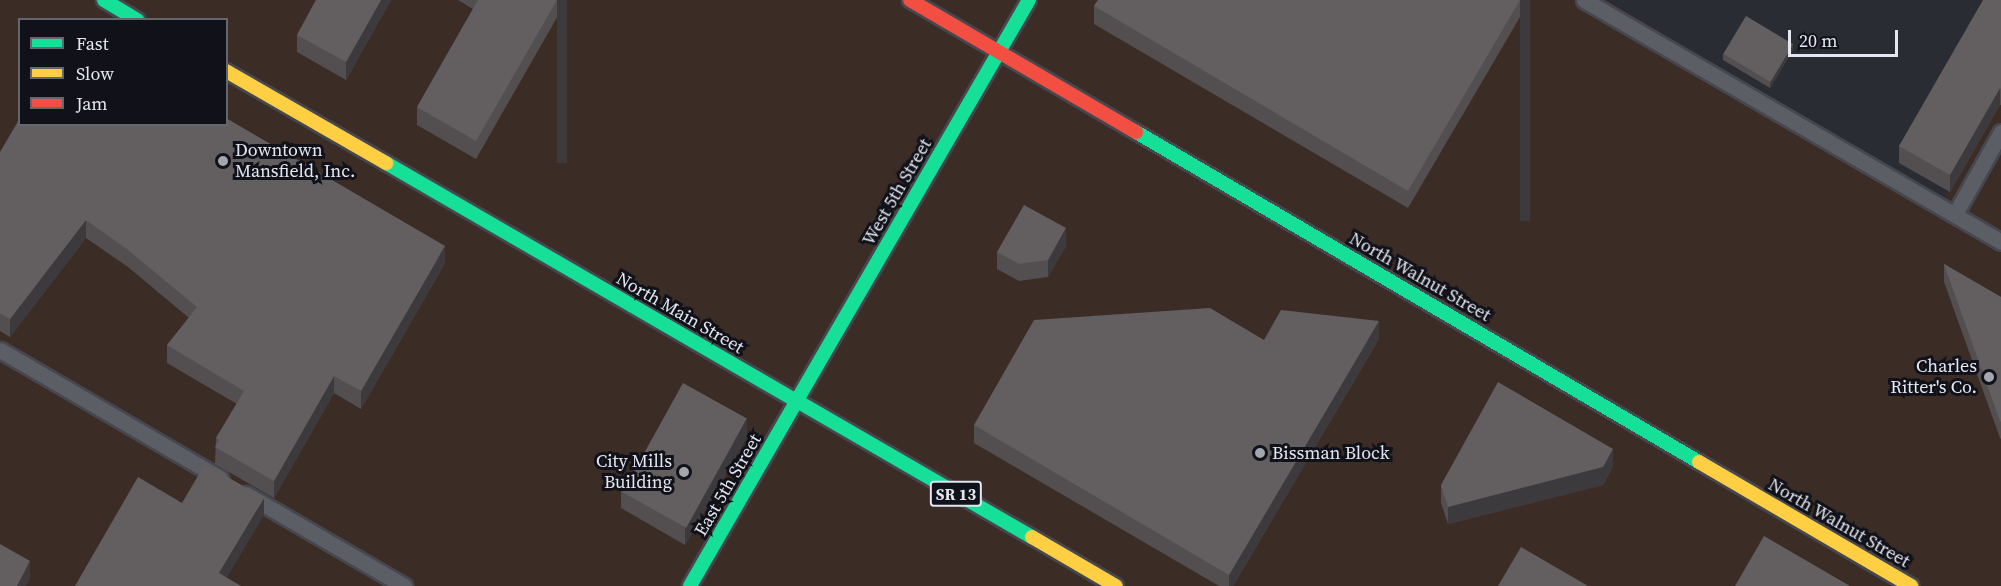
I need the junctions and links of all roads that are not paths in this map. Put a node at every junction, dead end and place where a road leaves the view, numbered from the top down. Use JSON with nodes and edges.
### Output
{"nodes":[{"id":1,"x":104,"y":0,"type":"edge"},
{"id":2,"x":910,"y":0,"type":"edge"},
{"id":3,"x":1029,"y":0,"type":"edge"},
{"id":4,"x":1584,"y":0,"type":"edge"},
{"id":5,"x":134,"y":18,"type":"edge"},
{"id":6,"x":999,"y":51,"type":"junction"},
{"id":7,"x":228,"y":72,"type":"edge"},
{"id":8,"x":2001,"y":132,"type":"edge"},
{"id":9,"x":1955,"y":214,"type":"junction"},
{"id":10,"x":2001,"y":242,"type":"edge"},
{"id":11,"x":0,"y":350,"type":"edge"},
{"id":12,"x":797,"y":401,"type":"junction"},
{"id":13,"x":404,"y":586,"type":"edge"},
{"id":14,"x":690,"y":586,"type":"edge"},
{"id":15,"x":1116,"y":586,"type":"edge"},
{"id":16,"x":1911,"y":586,"type":"edge"}],
"edges":[{"from":1,"to":5,"type":"main road"},
{"from":2,"to":6,"type":"main road","name":"North Walnut Street"},
{"from":3,"to":6,"type":"main road","name":"West 5th Street"},
{"from":4,"to":9,"type":"lane"},
{"from":6,"to":12,"type":"main road","name":"West 5th Street"},
{"from":6,"to":16,"type":"main road","name":"North Walnut Street"},
{"from":7,"to":12,"type":"main road","name":"North Main Street"},
{"from":8,"to":9,"type":"lane"},
{"from":9,"to":10,"type":"lane"},
{"from":11,"to":13,"type":"lane"},
{"from":12,"to":14,"type":"main road","name":"East 5th Street"},
{"from":12,"to":15,"type":"main road","name":"North Main Street","number":"SR 13"}]}
